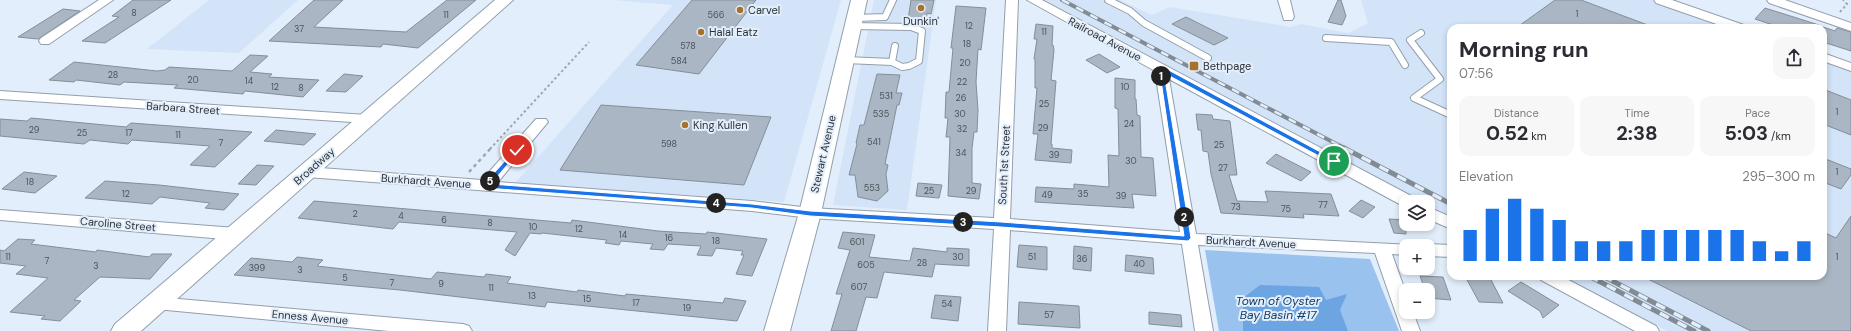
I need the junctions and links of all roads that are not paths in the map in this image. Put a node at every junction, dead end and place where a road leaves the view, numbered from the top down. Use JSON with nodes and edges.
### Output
{"nodes":[{"id":1,"x":107,"y":0,"type":"edge"},
{"id":2,"x":504,"y":0,"type":"edge"},
{"id":3,"x":893,"y":0,"type":"edge"},
{"id":4,"x":1012,"y":0,"type":"edge"},
{"id":5,"x":1033,"y":0,"type":"edge"},
{"id":6,"x":1108,"y":0,"type":"edge"},
{"id":7,"x":1284,"y":0,"type":"edge"},
{"id":8,"x":1660,"y":0,"type":"edge"},
{"id":9,"x":1773,"y":0,"type":"edge"},
{"id":10,"x":855,"y":15,"type":"edge"},
{"id":11,"x":1288,"y":17,"type":"dead end"},
{"id":12,"x":1729,"y":24,"type":"edge"},
{"id":13,"x":1851,"y":27,"type":"edge"},
{"id":14,"x":1421,"y":33,"type":"dead end"},
{"id":15,"x":1326,"y":38,"type":"dead end"},
{"id":16,"x":45,"y":41,"type":"dead end"},
{"id":17,"x":895,"y":46,"type":"dead end"},
{"id":18,"x":1208,"y":58,"type":"dead end"},
{"id":19,"x":1827,"y":58,"type":"edge"},
{"id":20,"x":845,"y":60,"type":"junction"},
{"id":21,"x":892,"y":62,"type":"junction"},
{"id":22,"x":1405,"y":65,"type":"dead end"},
{"id":23,"x":1851,"y":67,"type":"edge"},
{"id":24,"x":1161,"y":68,"type":"junction"},
{"id":25,"x":0,"y":95,"type":"edge"},
{"id":26,"x":1447,"y":113,"type":"edge"},
{"id":27,"x":367,"y":119,"type":"junction"},
{"id":28,"x":541,"y":122,"type":"dead end"},
{"id":29,"x":307,"y":172,"type":"junction"},
{"id":30,"x":486,"y":186,"type":"junction"},
{"id":31,"x":1399,"y":197,"type":"edge"},
{"id":32,"x":810,"y":213,"type":"junction"},
{"id":33,"x":0,"y":215,"type":"edge"},
{"id":34,"x":1435,"y":216,"type":"edge"},
{"id":35,"x":1447,"y":222,"type":"edge"},
{"id":36,"x":1001,"y":224,"type":"junction"},
{"id":37,"x":236,"y":234,"type":"junction"},
{"id":38,"x":1188,"y":238,"type":"junction"},
{"id":39,"x":1381,"y":248,"type":"junction"},
{"id":40,"x":1399,"y":249,"type":"edge"},
{"id":41,"x":1435,"y":250,"type":"edge"},
{"id":42,"x":1447,"y":251,"type":"edge"},
{"id":43,"x":1553,"y":280,"type":"edge"},
{"id":44,"x":156,"y":303,"type":"junction"},
{"id":45,"x":1626,"y":325,"type":"edge"},
{"id":46,"x":353,"y":326,"type":"edge"},
{"id":47,"x":124,"y":331,"type":"edge"},
{"id":48,"x":463,"y":331,"type":"edge"},
{"id":49,"x":777,"y":331,"type":"edge"},
{"id":50,"x":997,"y":331,"type":"edge"},
{"id":51,"x":1204,"y":331,"type":"edge"},
{"id":52,"x":1411,"y":331,"type":"edge"},
{"id":53,"x":1650,"y":331,"type":"edge"}],
"edges":[{"from":1,"to":16,"type":"street"},
{"from":2,"to":27,"type":"main road","name":"Broadway"},
{"from":3,"to":10,"type":"lane"},
{"from":4,"to":36,"type":"street","name":"South 1st Street"},
{"from":5,"to":24,"type":"street","name":"Railroad Avenue"},
{"from":6,"to":18,"type":"lane"},
{"from":7,"to":11,"type":"street"},
{"from":8,"to":12,"type":"street"},
{"from":9,"to":13,"type":"street"},
{"from":10,"to":20,"type":"main road","name":"Stewart Avenue"},
{"from":10,"to":21,"type":"lane"},
{"from":14,"to":26,"type":"lane"},
{"from":15,"to":22,"type":"lane"},
{"from":17,"to":21,"type":"lane"},
{"from":19,"to":23,"type":"street"},
{"from":20,"to":21,"type":"lane"},
{"from":20,"to":32,"type":"main road","name":"Stewart Avenue"},
{"from":24,"to":31,"type":"street","name":"Railroad Avenue"},
{"from":24,"to":38,"type":"street"},
{"from":25,"to":27,"type":"street","name":"Barbara Street"},
{"from":27,"to":29,"type":"main road","name":"Broadway"},
{"from":28,"to":30,"type":"street"},
{"from":29,"to":30,"type":"street","name":"Burkhardt Avenue"},
{"from":29,"to":37,"type":"main road","name":"Broadway"},
{"from":30,"to":32,"type":"street","name":"Burkhardt Avenue"},
{"from":32,"to":36,"type":"street","name":"Burkhardt Avenue"},
{"from":32,"to":49,"type":"main road","name":"Stewart Avenue"},
{"from":33,"to":37,"type":"street","name":"Caroline Street"},
{"from":34,"to":35,"type":"street"},
{"from":36,"to":38,"type":"street","name":"Burkhardt Avenue"},
{"from":36,"to":50,"type":"street","name":"South 1st Street"},
{"from":37,"to":44,"type":"main road","name":"Broadway"},
{"from":38,"to":39,"type":"street","name":"Burkhardt Avenue"},
{"from":38,"to":51,"type":"street"},
{"from":39,"to":40,"type":"street","name":"Burkhardt Avenue"},
{"from":39,"to":52,"type":"street"},
{"from":41,"to":42,"type":"street"},
{"from":43,"to":45,"type":"street"},
{"from":44,"to":46,"type":"street","name":"Enness Avenue"},
{"from":44,"to":47,"type":"main road","name":"Broadway"},
{"from":45,"to":53,"type":"street"},
{"from":46,"to":48,"type":"street","name":"Enness Avenue"}]}
